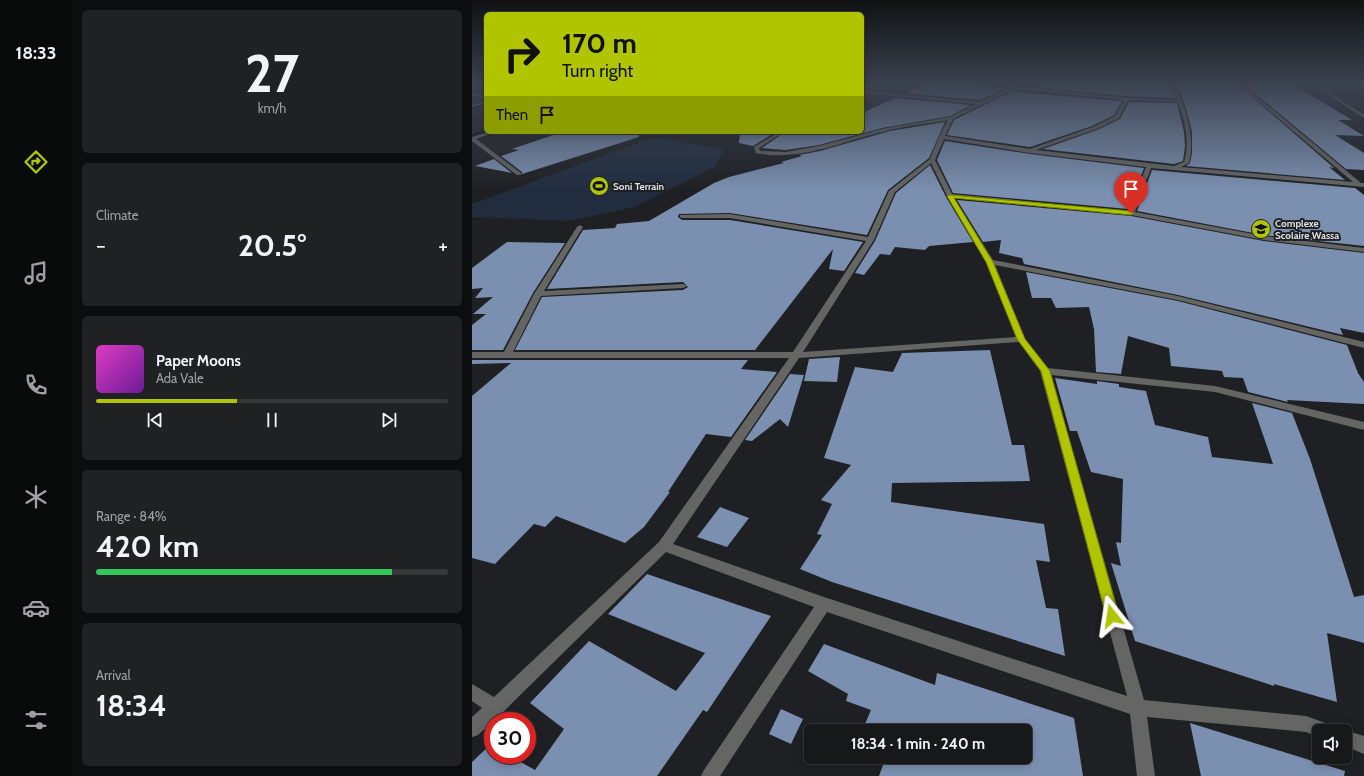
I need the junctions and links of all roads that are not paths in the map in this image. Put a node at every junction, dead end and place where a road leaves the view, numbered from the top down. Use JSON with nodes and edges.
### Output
{"nodes":[{"id":1,"x":939,"y":120,"type":"edge"},
{"id":2,"x":950,"y":120,"type":"edge"},
{"id":3,"x":1111,"y":120,"type":"edge"},
{"id":4,"x":1185,"y":120,"type":"edge"},
{"id":5,"x":1284,"y":120,"type":"edge"},
{"id":6,"x":487,"y":134,"type":"edge"},
{"id":7,"x":779,"y":134,"type":"edge"},
{"id":8,"x":941,"y":137,"type":"junction"},
{"id":9,"x":472,"y":139,"type":"edge"},
{"id":10,"x":1030,"y":151,"type":"junction"},
{"id":11,"x":932,"y":160,"type":"junction"},
{"id":12,"x":1149,"y":166,"type":"junction"},
{"id":13,"x":519,"y":174,"type":"dead end"},
{"id":14,"x":1362,"y":185,"type":"edge"},
{"id":15,"x":950,"y":196,"type":"junction"},
{"id":16,"x":1131,"y":213,"type":"junction"},
{"id":17,"x":682,"y":216,"type":"dead end"},
{"id":18,"x":580,"y":227,"type":"dead end"},
{"id":19,"x":870,"y":240,"type":"junction"},
{"id":20,"x":1364,"y":250,"type":"edge"},
{"id":21,"x":990,"y":262,"type":"junction"},
{"id":22,"x":683,"y":286,"type":"dead end"},
{"id":23,"x":538,"y":294,"type":"junction"},
{"id":24,"x":1021,"y":339,"type":"junction"},
{"id":25,"x":1364,"y":345,"type":"edge"},
{"id":26,"x":472,"y":355,"type":"edge"},
{"id":27,"x":507,"y":355,"type":"junction"},
{"id":28,"x":796,"y":355,"type":"junction"},
{"id":29,"x":1045,"y":371,"type":"junction"},
{"id":30,"x":1364,"y":426,"type":"edge"},
{"id":31,"x":664,"y":546,"type":"junction"},
{"id":32,"x":824,"y":604,"type":"junction"},
{"id":33,"x":472,"y":692,"type":"edge"},
{"id":34,"x":496,"y":707,"type":"junction"},
{"id":35,"x":1138,"y":708,"type":"junction"},
{"id":36,"x":1312,"y":726,"type":"edge"},
{"id":37,"x":472,"y":729,"type":"edge"},
{"id":38,"x":1352,"y":741,"type":"edge"},
{"id":39,"x":1364,"y":745,"type":"edge"},
{"id":40,"x":710,"y":776,"type":"edge"},
{"id":41,"x":1146,"y":776,"type":"edge"}],
"edges":[{"from":1,"to":7,"type":"street"},
{"from":2,"to":8,"type":"street"},
{"from":3,"to":10,"type":"street"},
{"from":4,"to":12,"type":"street"},
{"from":5,"to":14,"type":"street"},
{"from":6,"to":9,"type":"street"},
{"from":8,"to":10,"type":"street"},
{"from":8,"to":11,"type":"street"},
{"from":9,"to":13,"type":"street"},
{"from":10,"to":12,"type":"street"},
{"from":11,"to":15,"type":"street"},
{"from":11,"to":19,"type":"street"},
{"from":12,"to":14,"type":"street"},
{"from":12,"to":16,"type":"street"},
{"from":15,"to":16,"type":"street"},
{"from":15,"to":21,"type":"street"},
{"from":16,"to":20,"type":"street"},
{"from":17,"to":19,"type":"street"},
{"from":18,"to":23,"type":"street"},
{"from":19,"to":28,"type":"street"},
{"from":21,"to":24,"type":"street"},
{"from":21,"to":25,"type":"street"},
{"from":22,"to":23,"type":"street"},
{"from":23,"to":27,"type":"street"},
{"from":24,"to":28,"type":"street"},
{"from":24,"to":29,"type":"street"},
{"from":26,"to":27,"type":"street"},
{"from":27,"to":28,"type":"street"},
{"from":28,"to":31,"type":"street"},
{"from":29,"to":30,"type":"street"},
{"from":29,"to":35,"type":"street"},
{"from":31,"to":32,"type":"street"},
{"from":31,"to":34,"type":"street"},
{"from":32,"to":35,"type":"street"},
{"from":32,"to":40,"type":"street"},
{"from":33,"to":34,"type":"street"},
{"from":34,"to":37,"type":"street"},
{"from":35,"to":36,"type":"street"},
{"from":35,"to":41,"type":"street"},
{"from":38,"to":39,"type":"street"}]}
